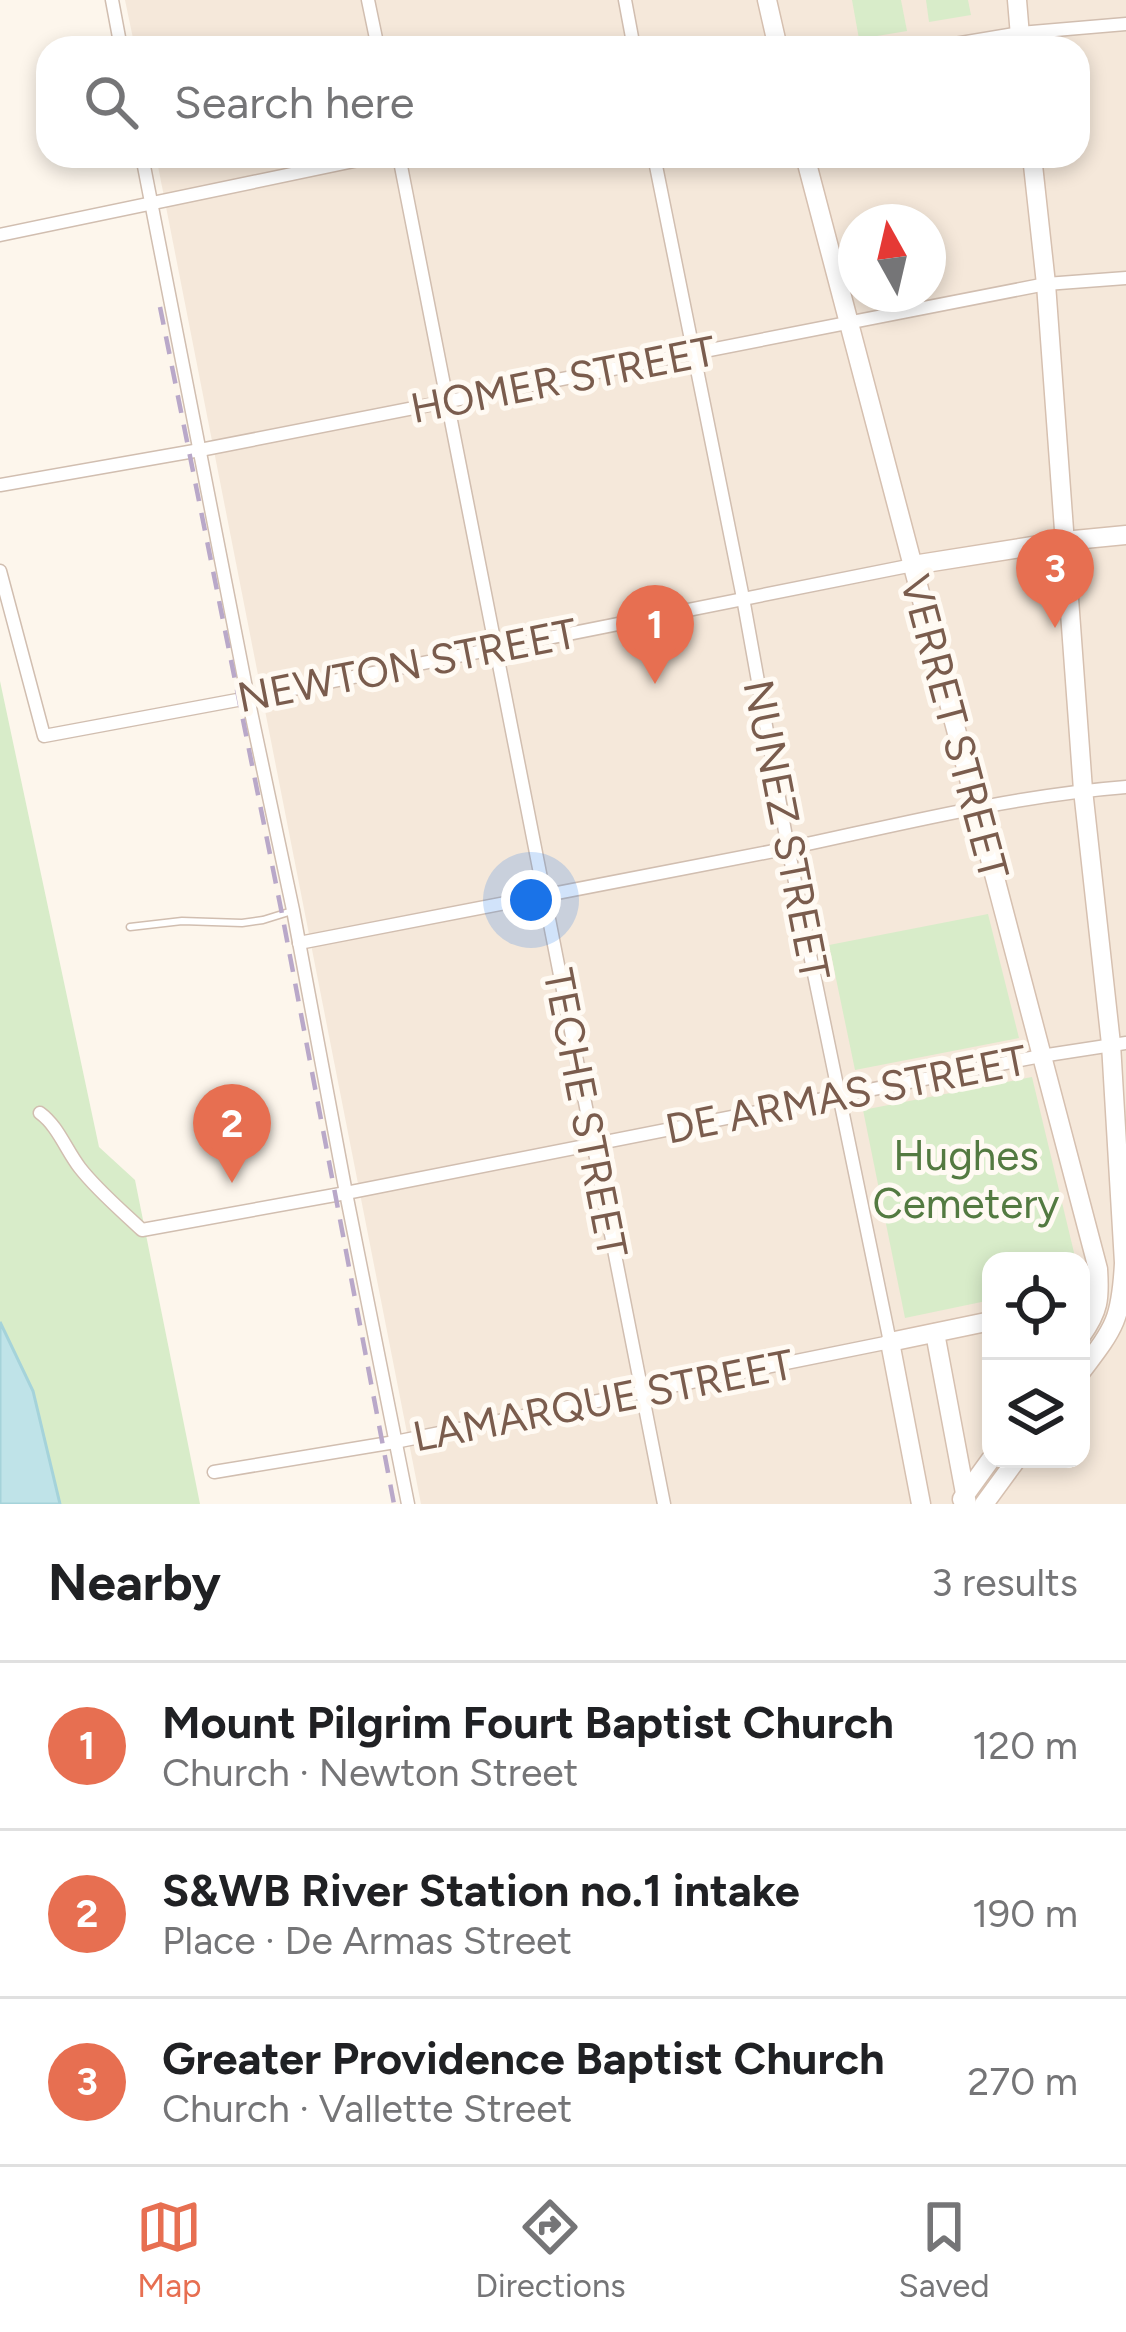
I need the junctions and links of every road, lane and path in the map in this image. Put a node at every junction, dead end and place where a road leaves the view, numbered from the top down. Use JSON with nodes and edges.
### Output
{"nodes":[{"id":1,"x":112,"y":0,"type":"edge"},
{"id":2,"x":368,"y":0,"type":"edge"},
{"id":3,"x":625,"y":0,"type":"edge"},
{"id":4,"x":766,"y":0,"type":"edge"},
{"id":5,"x":1017,"y":0,"type":"edge"},
{"id":6,"x":1126,"y":24,"type":"edge"},
{"id":7,"x":119,"y":36,"type":"edge"},
{"id":8,"x":376,"y":36,"type":"edge"},
{"id":9,"x":632,"y":36,"type":"edge"},
{"id":10,"x":775,"y":36,"type":"edge"},
{"id":11,"x":1020,"y":36,"type":"edge"},
{"id":12,"x":1046,"y":36,"type":"edge"},
{"id":13,"x":144,"y":168,"type":"edge"},
{"id":14,"x":320,"y":168,"type":"edge"},
{"id":15,"x":401,"y":168,"type":"edge"},
{"id":16,"x":656,"y":168,"type":"edge"},
{"id":17,"x":809,"y":168,"type":"edge"},
{"id":18,"x":1033,"y":168,"type":"edge"},
{"id":19,"x":151,"y":203,"type":"junction"},
{"id":20,"x":0,"y":235,"type":"edge"},
{"id":21,"x":1126,"y":278,"type":"edge"},
{"id":22,"x":1046,"y":284,"type":"junction"},
{"id":23,"x":850,"y":323,"type":"junction"},
{"id":24,"x":694,"y":353,"type":"junction"},
{"id":25,"x":446,"y":403,"type":"junction"},
{"id":26,"x":200,"y":450,"type":"junction"},
{"id":27,"x":0,"y":485,"type":"edge"},
{"id":28,"x":1126,"y":535,"type":"edge"},
{"id":29,"x":1064,"y":541,"type":"junction"},
{"id":30,"x":913,"y":565,"type":"junction"},
{"id":31,"x":0,"y":571,"type":"edge"},
{"id":32,"x":743,"y":598,"type":"junction"},
{"id":33,"x":494,"y":647,"type":"junction"},
{"id":34,"x":248,"y":698,"type":"junction"},
{"id":35,"x":1126,"y":787,"type":"edge"},
{"id":36,"x":1083,"y":790,"type":"junction"},
{"id":37,"x":977,"y":807,"type":"junction"},
{"id":38,"x":788,"y":848,"type":"junction"},
{"id":39,"x":544,"y":896,"type":"junction"},
{"id":40,"x":293,"y":910,"type":"junction"},
{"id":41,"x":130,"y":926,"type":"dead end"},
{"id":42,"x":299,"y":943,"type":"junction"},
{"id":43,"x":1118,"y":1044,"type":"edge"},
{"id":44,"x":1040,"y":1056,"type":"junction"},
{"id":45,"x":840,"y":1096,"type":"junction"},
{"id":46,"x":40,"y":1113,"type":"dead end"},
{"id":47,"x":592,"y":1144,"type":"junction"},
{"id":48,"x":346,"y":1193,"type":"junction"},
{"id":49,"x":1125,"y":1298,"type":"edge"},
{"id":50,"x":1090,"y":1300,"type":"edge"},
{"id":51,"x":982,"y":1324,"type":"edge"},
{"id":52,"x":934,"y":1333,"type":"junction"},
{"id":53,"x":890,"y":1342,"type":"junction"},
{"id":54,"x":1090,"y":1360,"type":"edge"},
{"id":55,"x":643,"y":1391,"type":"junction"},
{"id":56,"x":395,"y":1442,"type":"junction"},
{"id":57,"x":986,"y":1468,"type":"edge"},
{"id":58,"x":1007,"y":1468,"type":"edge"},
{"id":59,"x":214,"y":1472,"type":"dead end"},
{"id":60,"x":968,"y":1502,"type":"edge"},
{"id":61,"x":408,"y":1504,"type":"edge"},
{"id":62,"x":664,"y":1504,"type":"edge"},
{"id":63,"x":921,"y":1504,"type":"edge"}],
"edges":[{"from":1,"to":7,"type":"street"},
{"from":2,"to":8,"type":"street"},
{"from":3,"to":9,"type":"street"},
{"from":4,"to":10,"type":"main road"},
{"from":5,"to":11,"type":"main road"},
{"from":6,"to":12,"type":"street"},
{"from":13,"to":19,"type":"street"},
{"from":14,"to":19,"type":"street"},
{"from":15,"to":25,"type":"street","name":"TECHE STREET"},
{"from":16,"to":24,"type":"street","name":"NUNEZ STREET"},
{"from":17,"to":23,"type":"main road","name":"VERRET STREET"},
{"from":18,"to":22,"type":"main road"},
{"from":19,"to":20,"type":"street"},
{"from":19,"to":26,"type":"street"},
{"from":21,"to":22,"type":"street","name":"HOMER STREET"},
{"from":22,"to":23,"type":"street","name":"HOMER STREET"},
{"from":22,"to":29,"type":"main road"},
{"from":23,"to":24,"type":"street","name":"HOMER STREET"},
{"from":23,"to":30,"type":"main road","name":"VERRET STREET"},
{"from":24,"to":25,"type":"street","name":"HOMER STREET"},
{"from":24,"to":32,"type":"street","name":"NUNEZ STREET"},
{"from":25,"to":26,"type":"street","name":"HOMER STREET"},
{"from":25,"to":33,"type":"street","name":"TECHE STREET"},
{"from":26,"to":27,"type":"street","name":"HOMER STREET"},
{"from":26,"to":34,"type":"street"},
{"from":28,"to":29,"type":"main road","name":"NEWTON STREET"},
{"from":29,"to":30,"type":"main road","name":"NEWTON STREET"},
{"from":29,"to":36,"type":"main road"},
{"from":30,"to":32,"type":"street","name":"NEWTON STREET"},
{"from":30,"to":37,"type":"main road","name":"VERRET STREET"},
{"from":31,"to":34,"type":"street","name":"NEWTON STREET"},
{"from":32,"to":33,"type":"street","name":"NEWTON STREET"},
{"from":32,"to":38,"type":"street","name":"NUNEZ STREET"},
{"from":33,"to":34,"type":"street","name":"NEWTON STREET"},
{"from":33,"to":39,"type":"street","name":"TECHE STREET"},
{"from":34,"to":40,"type":"street"},
{"from":35,"to":36,"type":"street"},
{"from":36,"to":37,"type":"street"},
{"from":36,"to":43,"type":"main road"},
{"from":37,"to":38,"type":"street"},
{"from":37,"to":44,"type":"main road","name":"VERRET STREET"},
{"from":38,"to":39,"type":"street"},
{"from":38,"to":45,"type":"street","name":"NUNEZ STREET"},
{"from":39,"to":42,"type":"street"},
{"from":39,"to":47,"type":"street","name":"TECHE STREET"},
{"from":40,"to":41,"type":"lane"},
{"from":40,"to":42,"type":"street"},
{"from":42,"to":48,"type":"street"},
{"from":43,"to":44,"type":"street","name":"DE ARMAS STREET"},
{"from":43,"to":49,"type":"main road"},
{"from":44,"to":45,"type":"street","name":"DE ARMAS STREET"},
{"from":44,"to":50,"type":"main road","name":"VERRET STREET"},
{"from":45,"to":47,"type":"street","name":"DE ARMAS STREET"},
{"from":45,"to":53,"type":"street","name":"NUNEZ STREET"},
{"from":46,"to":48,"type":"street","name":"DE ARMAS STREET"},
{"from":47,"to":48,"type":"street","name":"DE ARMAS STREET"},
{"from":47,"to":55,"type":"street","name":"TECHE STREET"},
{"from":48,"to":56,"type":"street"},
{"from":49,"to":50,"type":"main road"},
{"from":49,"to":54,"type":"main road"},
{"from":51,"to":52,"type":"main road","name":"LAMARQUE STREET"},
{"from":52,"to":53,"type":"main road","name":"LAMARQUE STREET"},
{"from":52,"to":60,"type":"main road"},
{"from":53,"to":55,"type":"street","name":"LAMARQUE STREET"},
{"from":53,"to":63,"type":"main road","name":"NUNEZ STREET"},
{"from":55,"to":56,"type":"street","name":"LAMARQUE STREET"},
{"from":55,"to":62,"type":"street","name":"TECHE STREET"},
{"from":56,"to":59,"type":"street","name":"LAMARQUE STREET"},
{"from":56,"to":61,"type":"street"},
{"from":57,"to":60,"type":"main road"},
{"from":58,"to":60,"type":"main road"}]}
